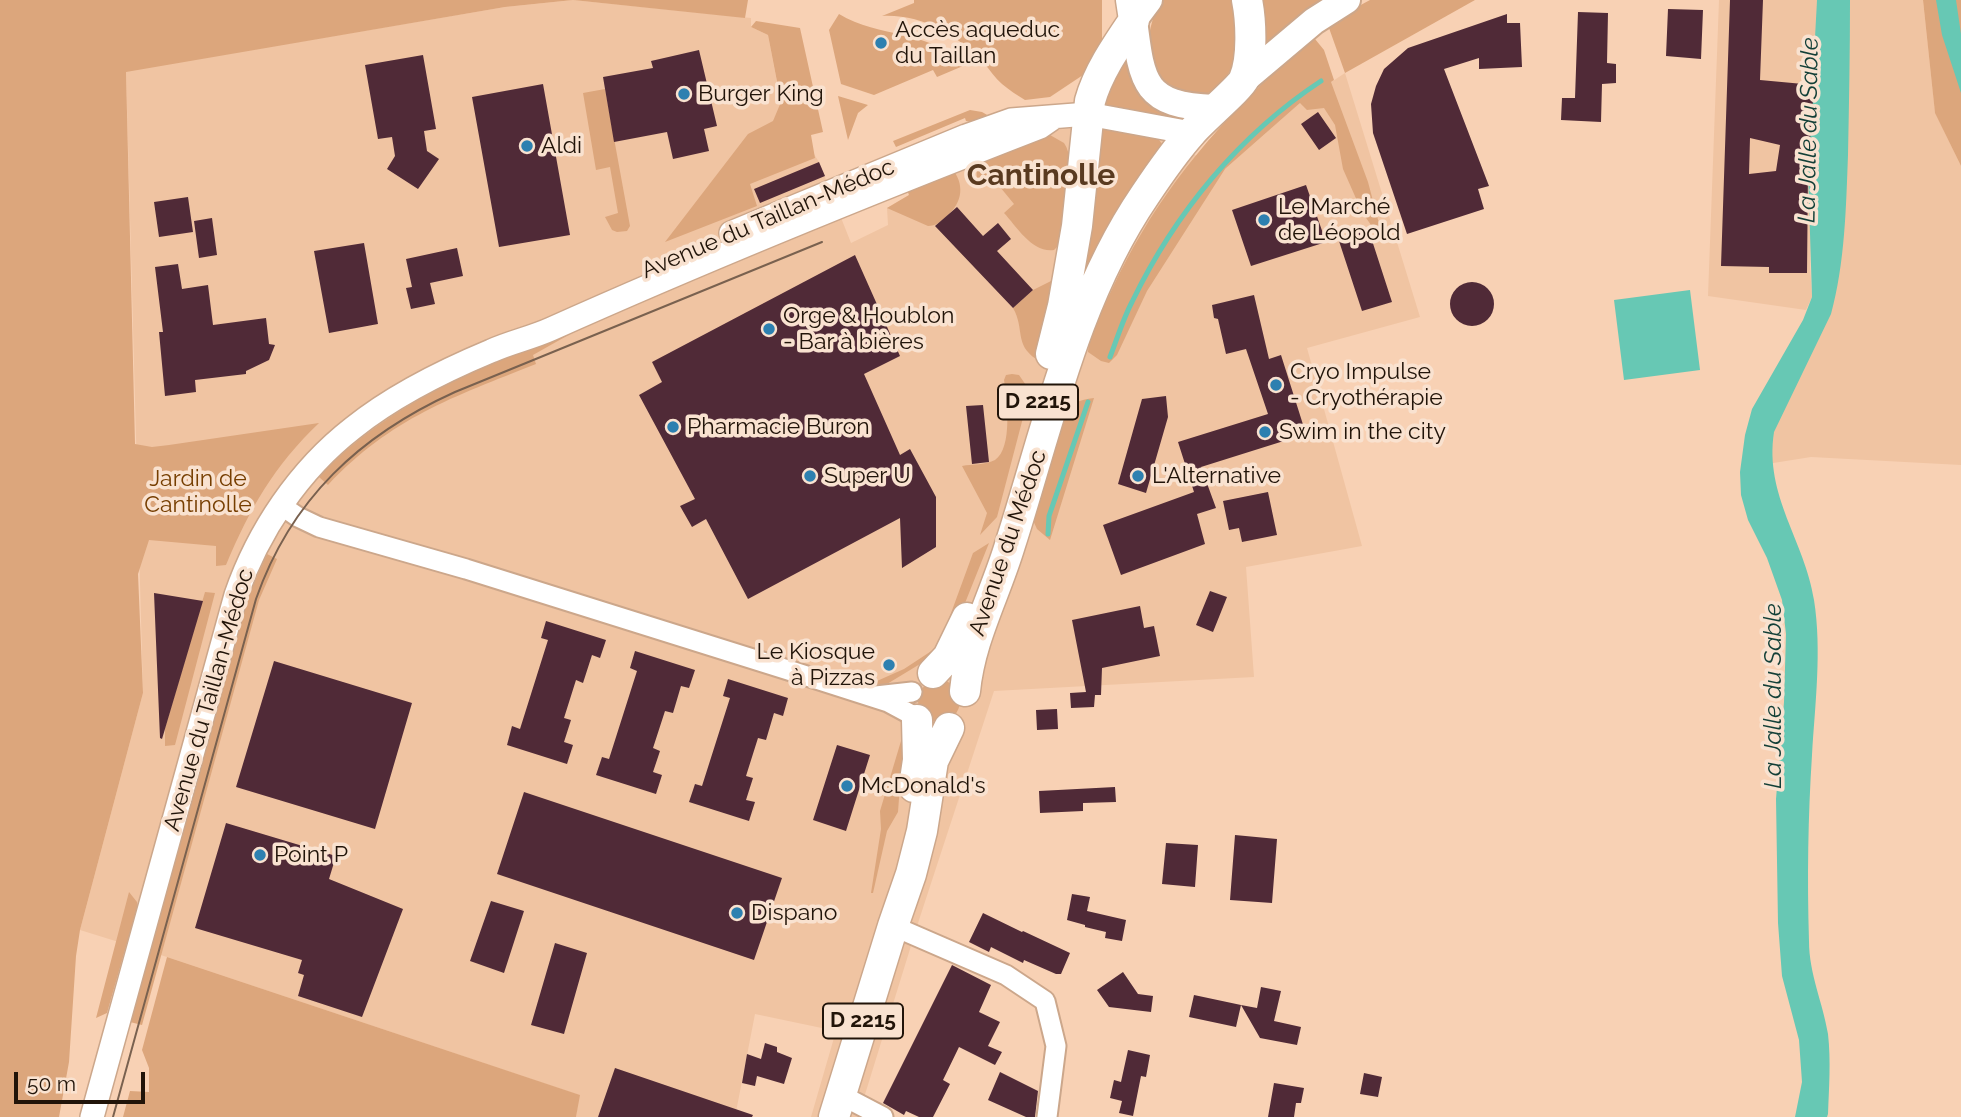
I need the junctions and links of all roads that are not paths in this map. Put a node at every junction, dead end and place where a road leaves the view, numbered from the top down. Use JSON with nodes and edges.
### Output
{"nodes":[{"id":1,"x":1247,"y":0,"type":"edge"},
{"id":2,"x":1348,"y":0,"type":"edge"},
{"id":3,"x":1138,"y":7,"type":"edge"},
{"id":4,"x":1244,"y":80,"type":"junction"},
{"id":5,"x":1214,"y":108,"type":"junction"},
{"id":6,"x":1088,"y":114,"type":"junction"},
{"id":7,"x":1191,"y":133,"type":"junction"},
{"id":8,"x":282,"y":506,"type":"junction"},
{"id":9,"x":965,"y":691,"type":"junction"},
{"id":10,"x":919,"y":700,"type":"junction"},
{"id":11,"x":949,"y":728,"type":"junction"},
{"id":12,"x":892,"y":926,"type":"junction"},
{"id":13,"x":837,"y":1106,"type":"edge"},
{"id":14,"x":92,"y":1117,"type":"edge"},
{"id":15,"x":883,"y":1117,"type":"edge"},
{"id":16,"x":1047,"y":1117,"type":"edge"}],
"edges":[{"from":1,"to":4,"type":"main road"},
{"from":2,"to":4,"type":"main road","name":"Avenue du Médoc"},
{"from":3,"to":5,"type":"main road","number":"D 2215"},
{"from":3,"to":6,"type":"main road","name":"Avenue du Médoc","number":"D 2215"},
{"from":4,"to":5,"type":"main road","name":"Avenue du Médoc","number":"D 2215"},
{"from":5,"to":7,"type":"main road","name":"Avenue du Médoc","number":"D 2215"},
{"from":6,"to":7,"type":"street","name":"Avenue du Taillan-Médoc"},
{"from":6,"to":8,"type":"street","name":"Avenue du Taillan-Médoc"},
{"from":6,"to":10,"type":"main road","name":"Avenue du Médoc","number":"D 2215"},
{"from":7,"to":9,"type":"main road","name":"Avenue du Médoc","number":"D 2215"},
{"from":8,"to":10,"type":"street"},
{"from":8,"to":14,"type":"street","name":"Avenue du Taillan-Médoc"},
{"from":9,"to":10,"type":"main road"},
{"from":9,"to":11,"type":"main road"},
{"from":10,"to":11,"type":"main road"},
{"from":10,"to":12,"type":"main road","number":"D 2215"},
{"from":11,"to":12,"type":"main road","number":"D 2215"},
{"from":12,"to":13,"type":"main road","number":"D 2215"},
{"from":12,"to":16,"type":"street"},
{"from":13,"to":15,"type":"street"}]}
